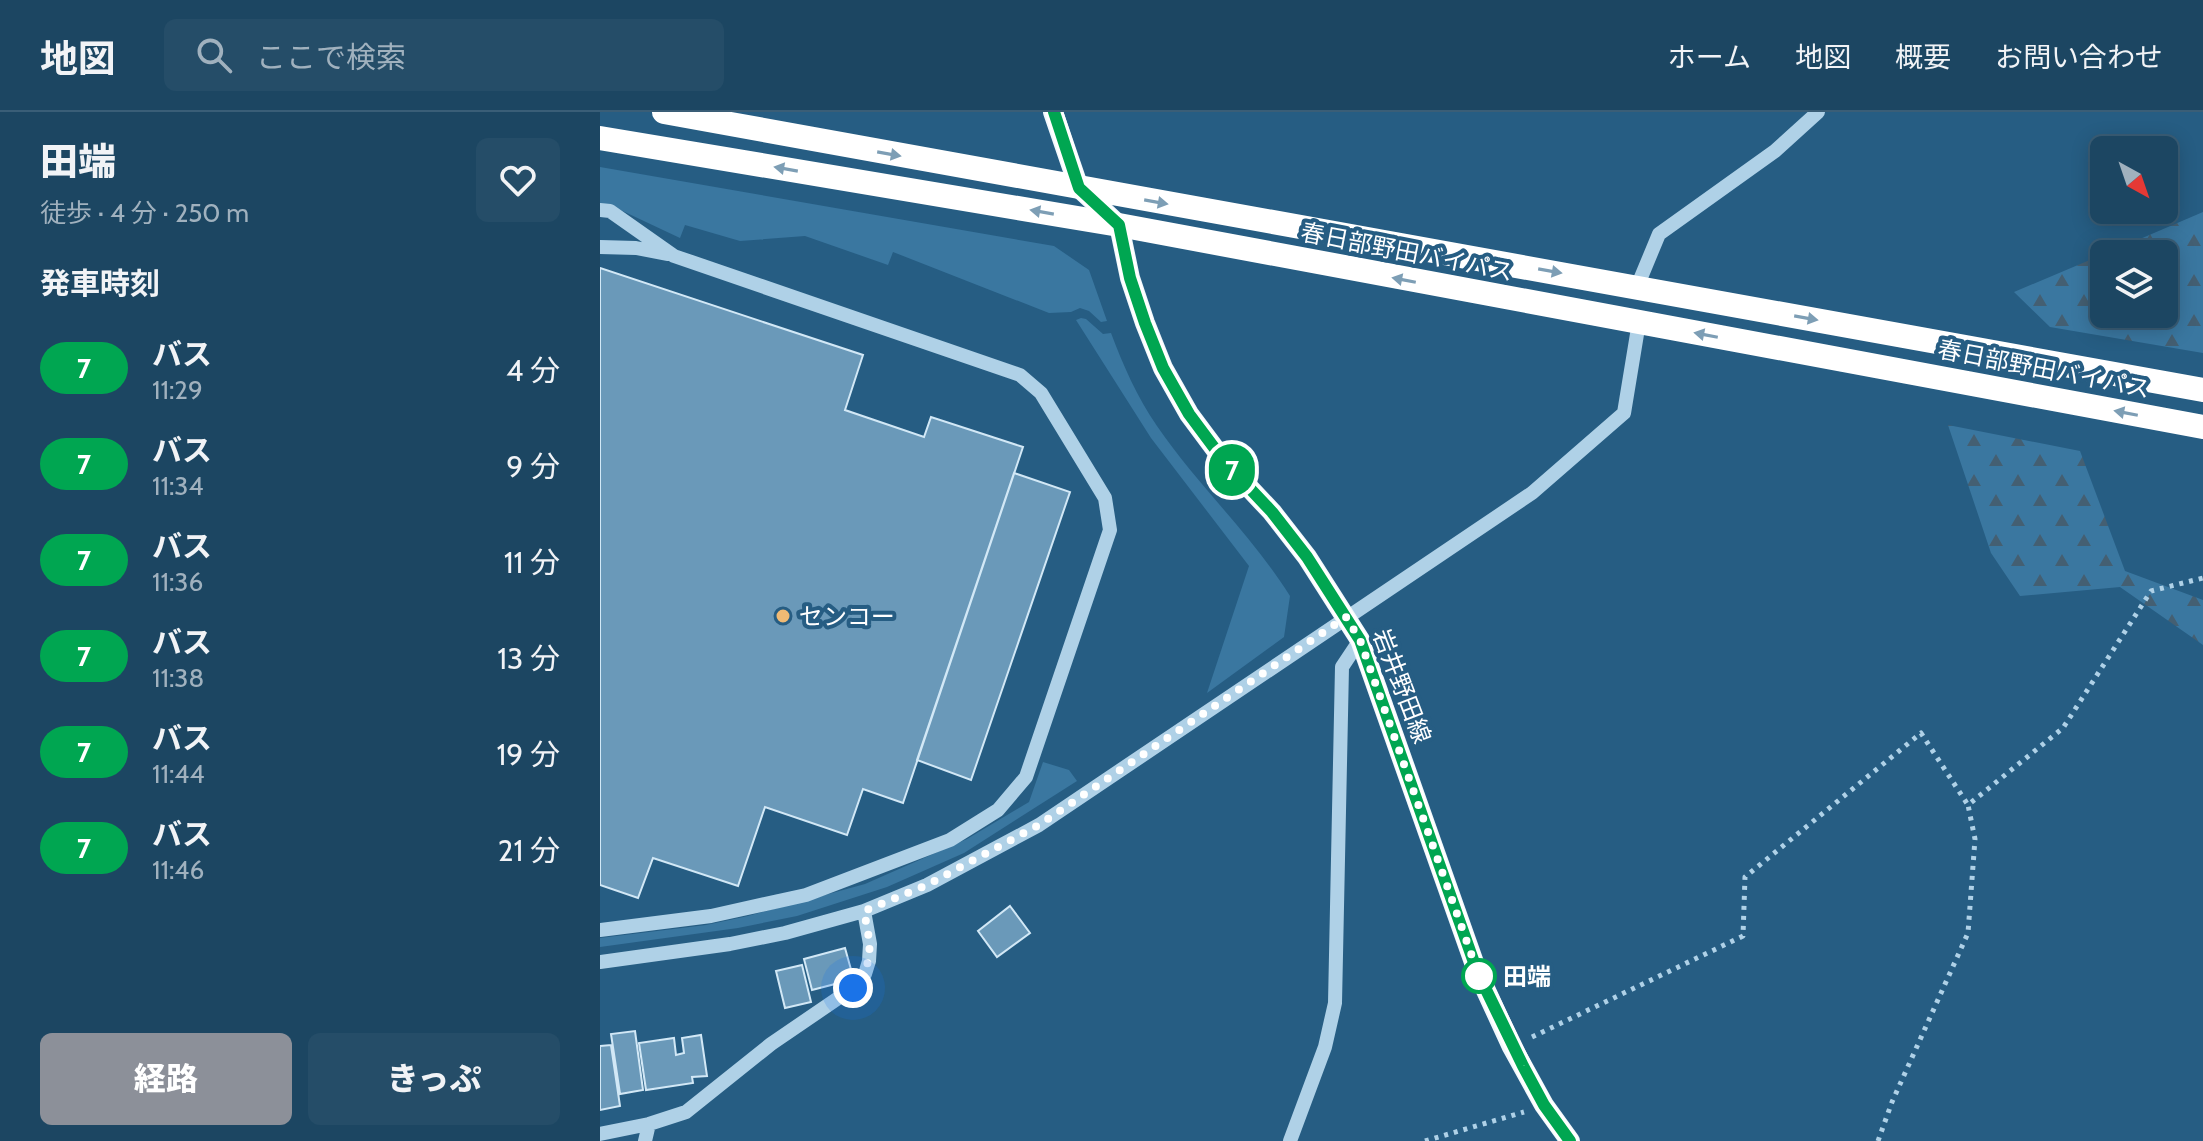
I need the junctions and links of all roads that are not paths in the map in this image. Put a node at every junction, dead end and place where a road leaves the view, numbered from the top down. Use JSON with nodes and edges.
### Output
{"nodes":[{"id":1,"x":664,"y":112,"type":"edge"},
{"id":2,"x":1053,"y":112,"type":"edge"},
{"id":3,"x":1818,"y":112,"type":"edge"},
{"id":4,"x":600,"y":138,"type":"edge"},
{"id":5,"x":1079,"y":188,"type":"junction"},
{"id":6,"x":600,"y":210,"type":"edge"},
{"id":7,"x":1119,"y":225,"type":"junction"},
{"id":8,"x":600,"y":247,"type":"edge"},
{"id":9,"x":674,"y":256,"type":"junction"},
{"id":10,"x":1637,"y":287,"type":"junction"},
{"id":11,"x":1639,"y":322,"type":"junction"},
{"id":12,"x":2203,"y":390,"type":"edge"},
{"id":13,"x":2203,"y":427,"type":"edge"},
{"id":14,"x":1346,"y":617,"type":"junction"},
{"id":15,"x":1360,"y":640,"type":"junction"},
{"id":16,"x":864,"y":911,"type":"junction"},
{"id":17,"x":600,"y":930,"type":"edge"},
{"id":18,"x":600,"y":962,"type":"edge"},
{"id":19,"x":649,"y":1124,"type":"junction"},
{"id":20,"x":600,"y":1134,"type":"edge"},
{"id":21,"x":645,"y":1141,"type":"edge"},
{"id":22,"x":1290,"y":1141,"type":"edge"},
{"id":23,"x":1570,"y":1141,"type":"edge"}],
"edges":[{"from":1,"to":5,"type":"highway","name":"春日部野田バイパス","one_way":true},
{"from":2,"to":5,"type":"main road"},
{"from":3,"to":10,"type":"street"},
{"from":7,"to":4,"type":"highway","name":"春日部野田バイパス","one_way":true},
{"from":5,"to":7,"type":"main road"},
{"from":5,"to":10,"type":"highway","name":"春日部野田バイパス","one_way":true},
{"from":6,"to":9,"type":"street"},
{"from":11,"to":7,"type":"highway","name":"春日部野田バイパス","one_way":true},
{"from":7,"to":14,"type":"main road","name":"岩井野田線"},
{"from":8,"to":9,"type":"street"},
{"from":9,"to":17,"type":"street"},
{"from":10,"to":12,"type":"highway","name":"春日部野田バイパス","one_way":true},
{"from":13,"to":11,"type":"highway","name":"春日部野田バイパス","one_way":true},
{"from":11,"to":14,"type":"street"},
{"from":14,"to":15,"type":"main road","name":"岩井野田線"},
{"from":14,"to":16,"type":"street"},
{"from":15,"to":22,"type":"street"},
{"from":15,"to":23,"type":"main road","name":"岩井野田線"},
{"from":16,"to":18,"type":"street"},
{"from":16,"to":19,"type":"street"},
{"from":19,"to":20,"type":"street"},
{"from":19,"to":21,"type":"street"}]}
